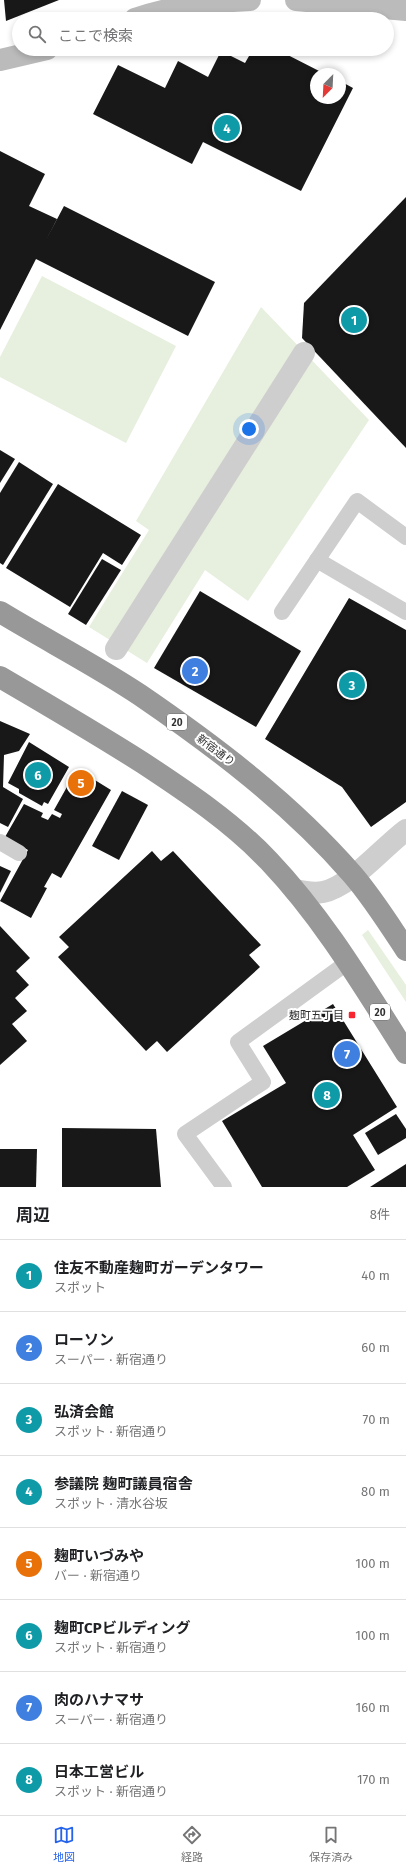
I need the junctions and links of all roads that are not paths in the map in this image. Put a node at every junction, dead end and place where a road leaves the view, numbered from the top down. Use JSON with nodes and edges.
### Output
{"nodes":[{"id":1,"x":250,"y":0,"type":"edge"},
{"id":2,"x":296,"y":0,"type":"edge"},
{"id":3,"x":406,"y":10,"type":"edge"},
{"id":4,"x":157,"y":12,"type":"edge"},
{"id":5,"x":17,"y":56,"type":"edge"},
{"id":6,"x":0,"y":60,"type":"edge"},
{"id":7,"x":304,"y":353,"type":"dead end"},
{"id":8,"x":406,"y":537,"type":"edge"},
{"id":9,"x":317,"y":560,"type":"junction"},
{"id":10,"x":0,"y":612,"type":"edge"},
{"id":11,"x":282,"y":612,"type":"dead end"},
{"id":12,"x":406,"y":612,"type":"edge"},
{"id":13,"x":116,"y":649,"type":"dead end"},
{"id":14,"x":0,"y":677,"type":"edge"},
{"id":15,"x":406,"y":830,"type":"edge"},
{"id":16,"x":0,"y":842,"type":"edge"},
{"id":17,"x":19,"y":853,"type":"dead end"},
{"id":18,"x":353,"y":875,"type":"junction"},
{"id":19,"x":295,"y":890,"type":"junction"},
{"id":20,"x":406,"y":950,"type":"edge"},
{"id":21,"x":343,"y":954,"type":"junction"},
{"id":22,"x":406,"y":1053,"type":"edge"},
{"id":23,"x":224,"y":1187,"type":"edge"}],
"edges":[{"from":1,"to":4,"type":"street"},
{"from":2,"to":3,"type":"street"},
{"from":5,"to":6,"type":"street"},
{"from":7,"to":13,"type":"street"},
{"from":8,"to":9,"type":"lane"},
{"from":9,"to":11,"type":"lane"},
{"from":9,"to":12,"type":"lane"},
{"from":10,"to":18,"type":"highway","name":"新宿通り","number":"20"},
{"from":14,"to":19,"type":"highway","number":"20"},
{"from":15,"to":18,"type":"street"},
{"from":16,"to":17,"type":"lane"},
{"from":18,"to":19,"type":"street"},
{"from":18,"to":20,"type":"highway","number":"20"},
{"from":19,"to":21,"type":"highway","number":"20"},
{"from":21,"to":22,"type":"highway","number":"20"},
{"from":21,"to":23,"type":"lane"}]}
